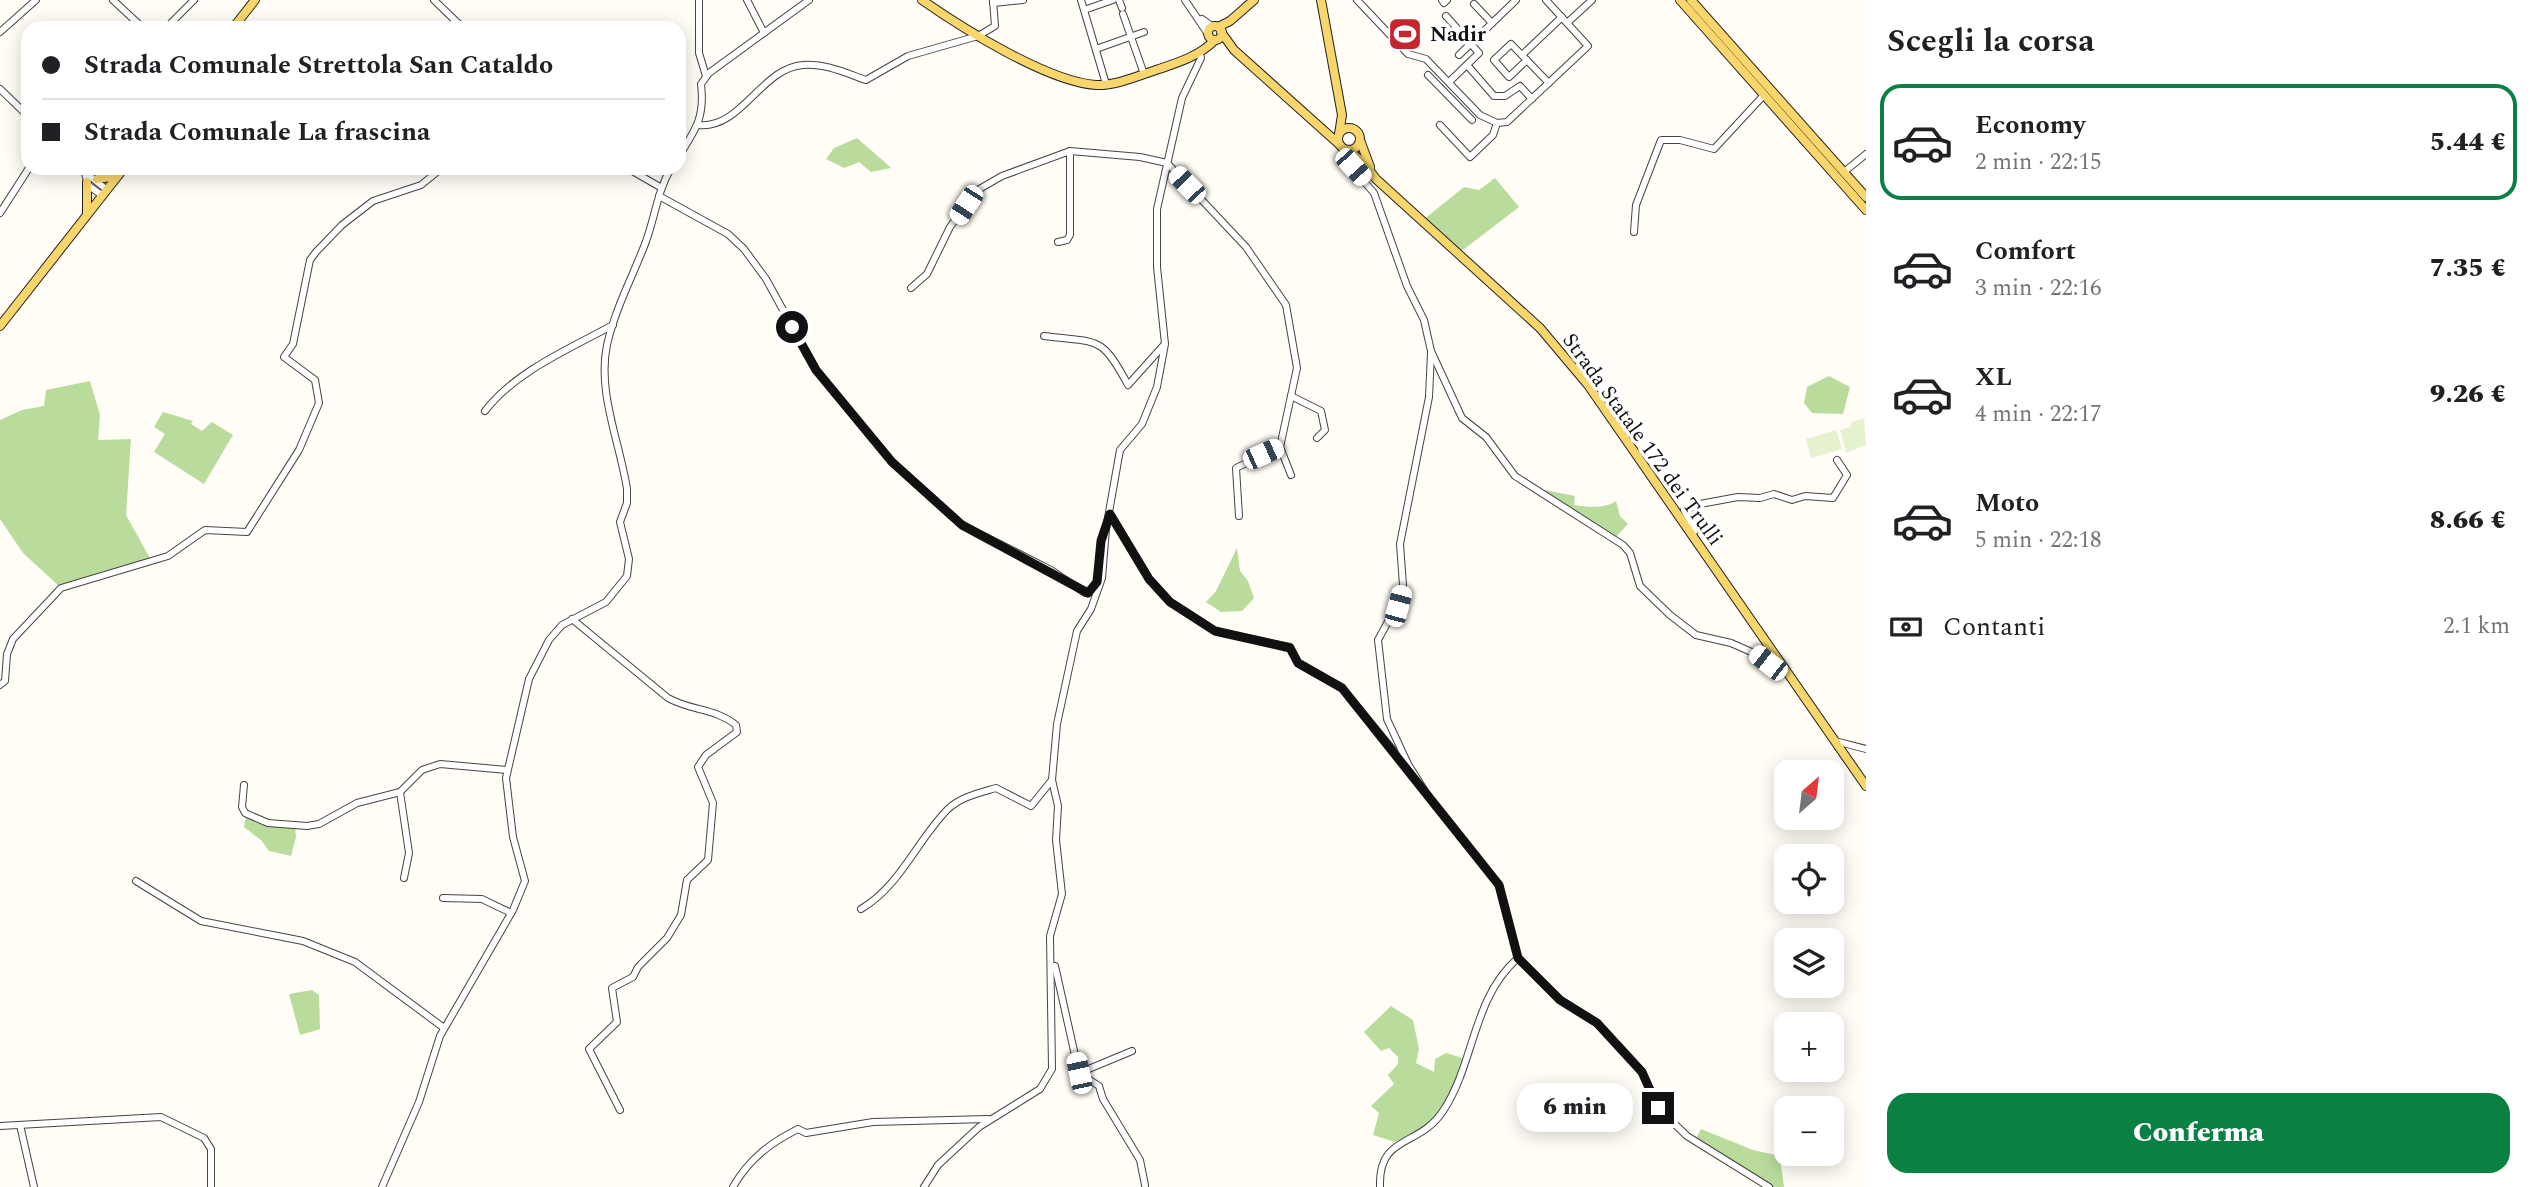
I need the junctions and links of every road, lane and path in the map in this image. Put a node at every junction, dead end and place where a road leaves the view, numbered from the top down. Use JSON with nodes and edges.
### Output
{"nodes":[{"id":1,"x":36,"y":0,"type":"edge"},
{"id":2,"x":113,"y":0,"type":"edge"},
{"id":3,"x":194,"y":0,"type":"edge"},
{"id":4,"x":255,"y":0,"type":"edge"},
{"id":5,"x":435,"y":0,"type":"edge"},
{"id":6,"x":699,"y":0,"type":"edge"},
{"id":7,"x":747,"y":0,"type":"edge"},
{"id":8,"x":809,"y":0,"type":"edge"},
{"id":9,"x":922,"y":0,"type":"edge"},
{"id":10,"x":1023,"y":0,"type":"edge"},
{"id":11,"x":1081,"y":0,"type":"edge"},
{"id":12,"x":1113,"y":0,"type":"edge"},
{"id":13,"x":1119,"y":0,"type":"edge"},
{"id":14,"x":1185,"y":0,"type":"edge"},
{"id":15,"x":1321,"y":0,"type":"edge"},
{"id":16,"x":1357,"y":0,"type":"edge"},
{"id":17,"x":1370,"y":0,"type":"edge"},
{"id":18,"x":1442,"y":0,"type":"edge"},
{"id":19,"x":1447,"y":0,"type":"edge"},
{"id":20,"x":1516,"y":0,"type":"edge"},
{"id":21,"x":1546,"y":0,"type":"edge"},
{"id":22,"x":1592,"y":0,"type":"edge"},
{"id":23,"x":1680,"y":0,"type":"edge"},
{"id":24,"x":1691,"y":0,"type":"edge"},
{"id":25,"x":1251,"y":1,"type":"edge"},
{"id":26,"x":993,"y":2,"type":"edge"},
{"id":27,"x":1474,"y":4,"type":"dead end"},
{"id":28,"x":1363,"y":7,"type":"junction"},
{"id":29,"x":1084,"y":10,"type":"junction"},
{"id":30,"x":1446,"y":16,"type":"dead end"},
{"id":31,"x":1564,"y":20,"type":"junction"},
{"id":32,"x":136,"y":21,"type":"edge"},
{"id":33,"x":173,"y":21,"type":"edge"},
{"id":34,"x":238,"y":21,"type":"edge"},
{"id":35,"x":456,"y":21,"type":"edge"},
{"id":36,"x":1492,"y":23,"type":"junction"},
{"id":37,"x":0,"y":32,"type":"edge"},
{"id":38,"x":764,"y":33,"type":"junction"},
{"id":39,"x":1144,"y":33,"type":"dead end"},
{"id":40,"x":1215,"y":34,"type":"junction"},
{"id":41,"x":978,"y":36,"type":"junction"},
{"id":42,"x":1131,"y":37,"type":"junction"},
{"id":43,"x":1471,"y":43,"type":"junction"},
{"id":44,"x":1096,"y":49,"type":"junction"},
{"id":45,"x":1202,"y":51,"type":"junction"},
{"id":46,"x":1459,"y":55,"type":"dead end"},
{"id":47,"x":1524,"y":57,"type":"junction"},
{"id":48,"x":1743,"y":64,"type":"junction"},
{"id":49,"x":1467,"y":65,"type":"junction"},
{"id":50,"x":1144,"y":74,"type":"junction"},
{"id":51,"x":1428,"y":75,"type":"dead end"},
{"id":52,"x":706,"y":76,"type":"junction"},
{"id":53,"x":1449,"y":82,"type":"junction"},
{"id":54,"x":1549,"y":83,"type":"junction"},
{"id":55,"x":1106,"y":84,"type":"junction"},
{"id":56,"x":0,"y":89,"type":"edge"},
{"id":57,"x":1764,"y":95,"type":"junction"},
{"id":58,"x":1532,"y":99,"type":"junction"},
{"id":59,"x":1468,"y":102,"type":"junction"},
{"id":60,"x":21,"y":109,"type":"edge"},
{"id":61,"x":1461,"y":109,"type":"junction"},
{"id":62,"x":1342,"y":115,"type":"junction"},
{"id":63,"x":1472,"y":120,"type":"dead end"},
{"id":64,"x":1497,"y":123,"type":"junction"},
{"id":65,"x":698,"y":125,"type":"junction"},
{"id":66,"x":1440,"y":125,"type":"dead end"},
{"id":67,"x":1316,"y":126,"type":"junction"},
{"id":68,"x":1353,"y":128,"type":"junction"},
{"id":69,"x":1339,"y":131,"type":"junction"},
{"id":70,"x":686,"y":145,"type":"edge"},
{"id":71,"x":1350,"y":148,"type":"junction"},
{"id":72,"x":1070,"y":151,"type":"junction"},
{"id":73,"x":1866,"y":154,"type":"edge"},
{"id":74,"x":1167,"y":166,"type":"junction"},
{"id":75,"x":1353,"y":167,"type":"junction"},
{"id":76,"x":1844,"y":172,"type":"junction"},
{"id":77,"x":24,"y":175,"type":"edge"},
{"id":78,"x":84,"y":175,"type":"edge"},
{"id":79,"x":90,"y":175,"type":"edge"},
{"id":80,"x":433,"y":175,"type":"edge"},
{"id":81,"x":639,"y":175,"type":"edge"},
{"id":82,"x":667,"y":175,"type":"edge"},
{"id":83,"x":117,"y":176,"type":"joint"},
{"id":84,"x":97,"y":179,"type":"junction"},
{"id":85,"x":1376,"y":179,"type":"junction"},
{"id":86,"x":87,"y":183,"type":"junction"},
{"id":87,"x":660,"y":187,"type":"junction"},
{"id":88,"x":105,"y":193,"type":"junction"},
{"id":89,"x":659,"y":196,"type":"junction"},
{"id":90,"x":1866,"y":197,"type":"edge"},
{"id":91,"x":1866,"y":210,"type":"edge"},
{"id":92,"x":0,"y":213,"type":"edge"},
{"id":93,"x":87,"y":215,"type":"junction"},
{"id":94,"x":1634,"y":232,"type":"dead end"},
{"id":95,"x":1058,"y":242,"type":"dead end"},
{"id":96,"x":911,"y":288,"type":"dead end"},
{"id":97,"x":612,"y":325,"type":"junction"},
{"id":98,"x":0,"y":326,"type":"edge"},
{"id":99,"x":1044,"y":336,"type":"dead end"},
{"id":100,"x":1164,"y":344,"type":"junction"},
{"id":101,"x":1432,"y":351,"type":"junction"},
{"id":102,"x":1291,"y":396,"type":"junction"},
{"id":103,"x":485,"y":411,"type":"dead end"},
{"id":104,"x":1317,"y":438,"type":"dead end"},
{"id":105,"x":1280,"y":447,"type":"junction"},
{"id":106,"x":1837,"y":460,"type":"dead end"},
{"id":107,"x":1291,"y":475,"type":"dead end"},
{"id":108,"x":1110,"y":514,"type":"junction"},
{"id":109,"x":1239,"y":516,"type":"dead end"},
{"id":110,"x":1106,"y":529,"type":"junction"},
{"id":111,"x":1692,"y":534,"type":"junction"},
{"id":112,"x":572,"y":619,"type":"junction"},
{"id":113,"x":1777,"y":658,"type":"junction"},
{"id":114,"x":0,"y":685,"type":"edge"},
{"id":115,"x":1835,"y":740,"type":"junction"},
{"id":116,"x":1866,"y":749,"type":"edge"},
{"id":117,"x":507,"y":770,"type":"junction"},
{"id":118,"x":1052,"y":780,"type":"junction"},
{"id":119,"x":244,"y":785,"type":"dead end"},
{"id":120,"x":1866,"y":786,"type":"edge"},
{"id":121,"x":1423,"y":788,"type":"junction"},
{"id":122,"x":400,"y":792,"type":"junction"},
{"id":123,"x":404,"y":878,"type":"dead end"},
{"id":124,"x":136,"y":881,"type":"dead end"},
{"id":125,"x":443,"y":898,"type":"dead end"},
{"id":126,"x":861,"y":909,"type":"dead end"},
{"id":127,"x":511,"y":913,"type":"junction"},
{"id":128,"x":1051,"y":950,"type":"junction"},
{"id":129,"x":1518,"y":958,"type":"junction"},
{"id":130,"x":444,"y":1028,"type":"junction"},
{"id":131,"x":1132,"y":1051,"type":"dead end"},
{"id":132,"x":1079,"y":1073,"type":"junction"},
{"id":133,"x":621,"y":1110,"type":"dead end"},
{"id":134,"x":989,"y":1119,"type":"junction"},
{"id":135,"x":20,"y":1125,"type":"junction"},
{"id":136,"x":0,"y":1126,"type":"edge"},
{"id":137,"x":1145,"y":1185,"type":"dead end"},
{"id":138,"x":34,"y":1187,"type":"edge"},
{"id":139,"x":211,"y":1187,"type":"edge"},
{"id":140,"x":382,"y":1187,"type":"edge"},
{"id":141,"x":733,"y":1187,"type":"edge"},
{"id":142,"x":924,"y":1187,"type":"edge"},
{"id":143,"x":1380,"y":1187,"type":"edge"},
{"id":144,"x":1769,"y":1187,"type":"edge"}],
"edges":[{"from":1,"to":37,"type":"street"},
{"from":2,"to":32,"type":"street"},
{"from":3,"to":33,"type":"street"},
{"from":4,"to":34,"type":"main road"},
{"from":5,"to":35,"type":"street"},
{"from":6,"to":52,"type":"street"},
{"from":7,"to":38,"type":"street"},
{"from":8,"to":38,"type":"street"},
{"from":9,"to":41,"type":"main road"},
{"from":10,"to":26,"type":"street"},
{"from":11,"to":29,"type":"street"},
{"from":12,"to":29,"type":"street"},
{"from":13,"to":42,"type":"street"},
{"from":14,"to":40,"type":"street"},
{"from":15,"to":62,"type":"main road"},
{"from":16,"to":28,"type":"street"},
{"from":17,"to":28,"type":"street"},
{"from":18,"to":19,"type":"street"},
{"from":20,"to":36,"type":"street"},
{"from":21,"to":31,"type":"street"},
{"from":22,"to":31,"type":"street"},
{"from":23,"to":48,"type":"main road"},
{"from":24,"to":48,"type":"main road"},
{"from":25,"to":40,"type":"main road"},
{"from":26,"to":41,"type":"street"},
{"from":27,"to":36,"type":"street"},
{"from":28,"to":53,"type":"street"},
{"from":29,"to":44,"type":"street"},
{"from":30,"to":43,"type":"street"},
{"from":31,"to":47,"type":"street"},
{"from":31,"to":54,"type":"street"},
{"from":36,"to":43,"type":"street"},
{"from":38,"to":52,"type":"street"},
{"from":39,"to":42,"type":"street"},
{"from":40,"to":45,"type":"main road"},
{"from":40,"to":67,"type":"main road"},
{"from":41,"to":55,"type":"main road"},
{"from":41,"to":65,"type":"street"},
{"from":42,"to":44,"type":"street"},
{"from":42,"to":50,"type":"street"},
{"from":43,"to":46,"type":"street"},
{"from":43,"to":49,"type":"street"},
{"from":44,"to":55,"type":"street"},
{"from":45,"to":50,"type":"main road"},
{"from":45,"to":74,"type":"street"},
{"from":47,"to":47,"type":"street"},
{"from":47,"to":54,"type":"street"},
{"from":48,"to":57,"type":"main road"},
{"from":48,"to":76,"type":"main road"},
{"from":49,"to":53,"type":"street"},
{"from":49,"to":58,"type":"street"},
{"from":50,"to":55,"type":"main road"},
{"from":51,"to":61,"type":"street"},
{"from":52,"to":65,"type":"street"},
{"from":53,"to":59,"type":"street"},
{"from":54,"to":58,"type":"street"},
{"from":56,"to":60,"type":"street"},
{"from":57,"to":91,"type":"main road"},
{"from":57,"to":94,"type":"street"},
{"from":58,"to":64,"type":"street"},
{"from":59,"to":61,"type":"street"},
{"from":59,"to":64,"type":"street"},
{"from":61,"to":63,"type":"street"},
{"from":62,"to":68,"type":"main road"},
{"from":62,"to":69,"type":"main road"},
{"from":64,"to":66,"type":"street"},
{"from":65,"to":70,"type":"street"},
{"from":67,"to":69,"type":"main road"},
{"from":67,"to":71,"type":"main road"},
{"from":68,"to":69,"type":"main road"},
{"from":68,"to":71,"type":"main road"},
{"from":69,"to":71,"type":"main road"},
{"from":71,"to":75,"type":"street"},
{"from":71,"to":75,"type":"street"},
{"from":71,"to":85,"type":"main road"},
{"from":71,"to":85,"type":"main road","name":"Strada Statale 172 dei Trulli"},
{"from":72,"to":74,"type":"street"},
{"from":72,"to":95,"type":"street"},
{"from":72,"to":96,"type":"street"},
{"from":73,"to":76,"type":"street"},
{"from":74,"to":100,"type":"street"},
{"from":74,"to":102,"type":"street"},
{"from":75,"to":101,"type":"street"},
{"from":76,"to":90,"type":"main road"},
{"from":77,"to":92,"type":"street"},
{"from":78,"to":86,"type":"street"},
{"from":79,"to":84,"type":"street"},
{"from":80,"to":114,"type":"street"},
{"from":81,"to":87,"type":"street"},
{"from":82,"to":87,"type":"street"},
{"from":83,"to":84,"type":"main road"},
{"from":83,"to":88,"type":"main road"},
{"from":84,"to":88,"type":"street"},
{"from":85,"to":111,"type":"main road","name":"Strada Statale 172 dei Trulli"},
{"from":86,"to":88,"type":"street"},
{"from":86,"to":93,"type":"main road"},
{"from":87,"to":89,"type":"street"},
{"from":88,"to":93,"type":"main road"},
{"from":89,"to":97,"type":"street"},
{"from":89,"to":110,"type":"street"},
{"from":93,"to":98,"type":"main road"},
{"from":97,"to":103,"type":"street"},
{"from":97,"to":112,"type":"street"},
{"from":99,"to":100,"type":"street"},
{"from":100,"to":108,"type":"street"},
{"from":101,"to":113,"type":"street"},
{"from":101,"to":121,"type":"street"},
{"from":102,"to":104,"type":"street"},
{"from":102,"to":105,"type":"street"},
{"from":105,"to":107,"type":"street"},
{"from":105,"to":109,"type":"street"},
{"from":106,"to":111,"type":"street"},
{"from":108,"to":110,"type":"street"},
{"from":108,"to":121,"type":"street"},
{"from":110,"to":118,"type":"street"},
{"from":111,"to":113,"type":"main road","name":"Strada Statale 172 dei Trulli"},
{"from":112,"to":117,"type":"street"},
{"from":112,"to":133,"type":"street"},
{"from":113,"to":115,"type":"main road","name":"Strada Statale 172 dei Trulli"},
{"from":115,"to":116,"type":"street"},
{"from":115,"to":120,"type":"main road","name":"Strada Statale 172 dei Trulli"},
{"from":117,"to":122,"type":"street"},
{"from":117,"to":127,"type":"street"},
{"from":118,"to":126,"type":"street"},
{"from":118,"to":128,"type":"street"},
{"from":119,"to":122,"type":"street"},
{"from":121,"to":129,"type":"street"},
{"from":122,"to":123,"type":"street"},
{"from":124,"to":130,"type":"street"},
{"from":125,"to":127,"type":"street"},
{"from":127,"to":130,"type":"street"},
{"from":128,"to":132,"type":"street"},
{"from":128,"to":134,"type":"street"},
{"from":129,"to":143,"type":"street"},
{"from":129,"to":144,"type":"street"},
{"from":130,"to":140,"type":"street"},
{"from":131,"to":132,"type":"street"},
{"from":132,"to":137,"type":"street"},
{"from":134,"to":141,"type":"street"},
{"from":134,"to":142,"type":"street"},
{"from":135,"to":136,"type":"street"},
{"from":135,"to":138,"type":"street"},
{"from":135,"to":139,"type":"street"}]}
